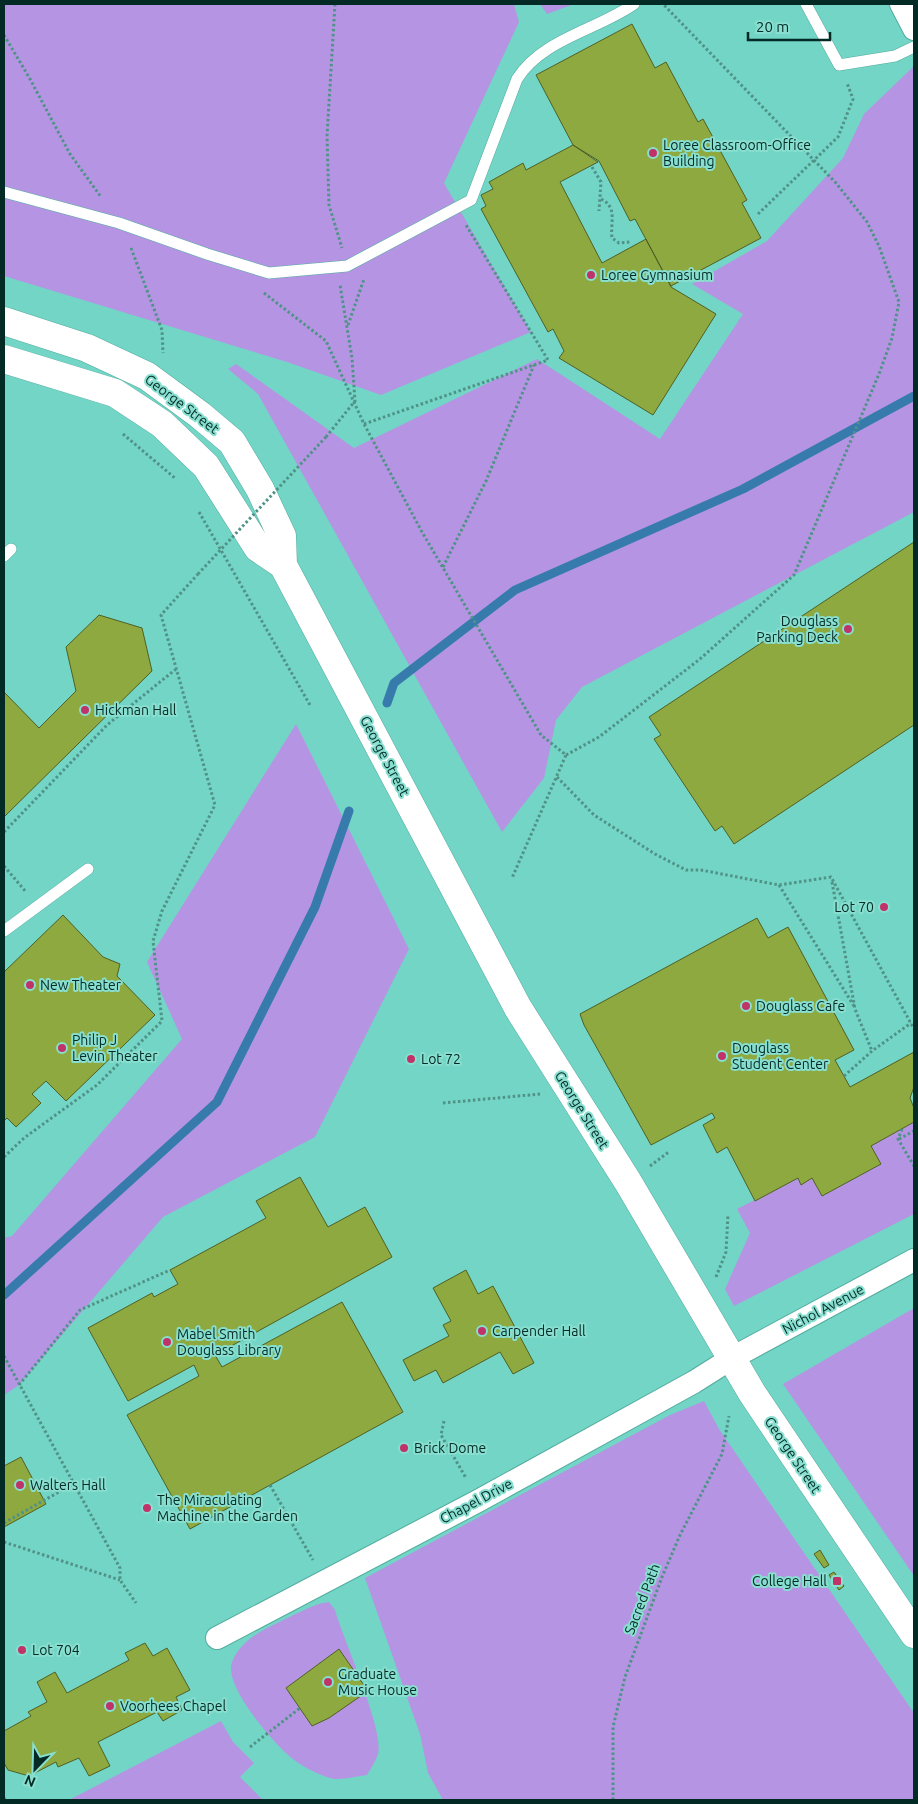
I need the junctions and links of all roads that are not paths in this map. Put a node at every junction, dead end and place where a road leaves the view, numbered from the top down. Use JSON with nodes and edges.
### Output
{"nodes":[{"id":1,"x":634,"y":4,"type":"edge"},
{"id":2,"x":806,"y":4,"type":"edge"},
{"id":3,"x":901,"y":4,"type":"edge"},
{"id":4,"x":914,"y":28,"type":"edge"},
{"id":5,"x":914,"y":47,"type":"edge"},
{"id":6,"x":4,"y":192,"type":"edge"},
{"id":7,"x":4,"y":321,"type":"edge"},
{"id":8,"x":4,"y":359,"type":"edge"},
{"id":9,"x":283,"y":565,"type":"junction"},
{"id":10,"x":88,"y":869,"type":"dead end"},
{"id":11,"x":4,"y":931,"type":"edge"},
{"id":12,"x":914,"y":1260,"type":"edge"},
{"id":13,"x":732,"y":1358,"type":"junction"},
{"id":14,"x":914,"y":1634,"type":"edge"},
{"id":15,"x":217,"y":1638,"type":"dead end"}],
"edges":[{"from":1,"to":6,"type":"lane"},
{"from":2,"to":5,"type":"lane"},
{"from":3,"to":4,"type":"street"},
{"from":7,"to":9,"type":"street","name":"George Street"},
{"from":8,"to":9,"type":"street","name":"George Street"},
{"from":9,"to":13,"type":"street","name":"George Street"},
{"from":10,"to":11,"type":"lane"},
{"from":12,"to":13,"type":"street","name":"Nichol Avenue"},
{"from":13,"to":14,"type":"street","name":"George Street"},
{"from":13,"to":15,"type":"street","name":"Chapel Drive"}]}
